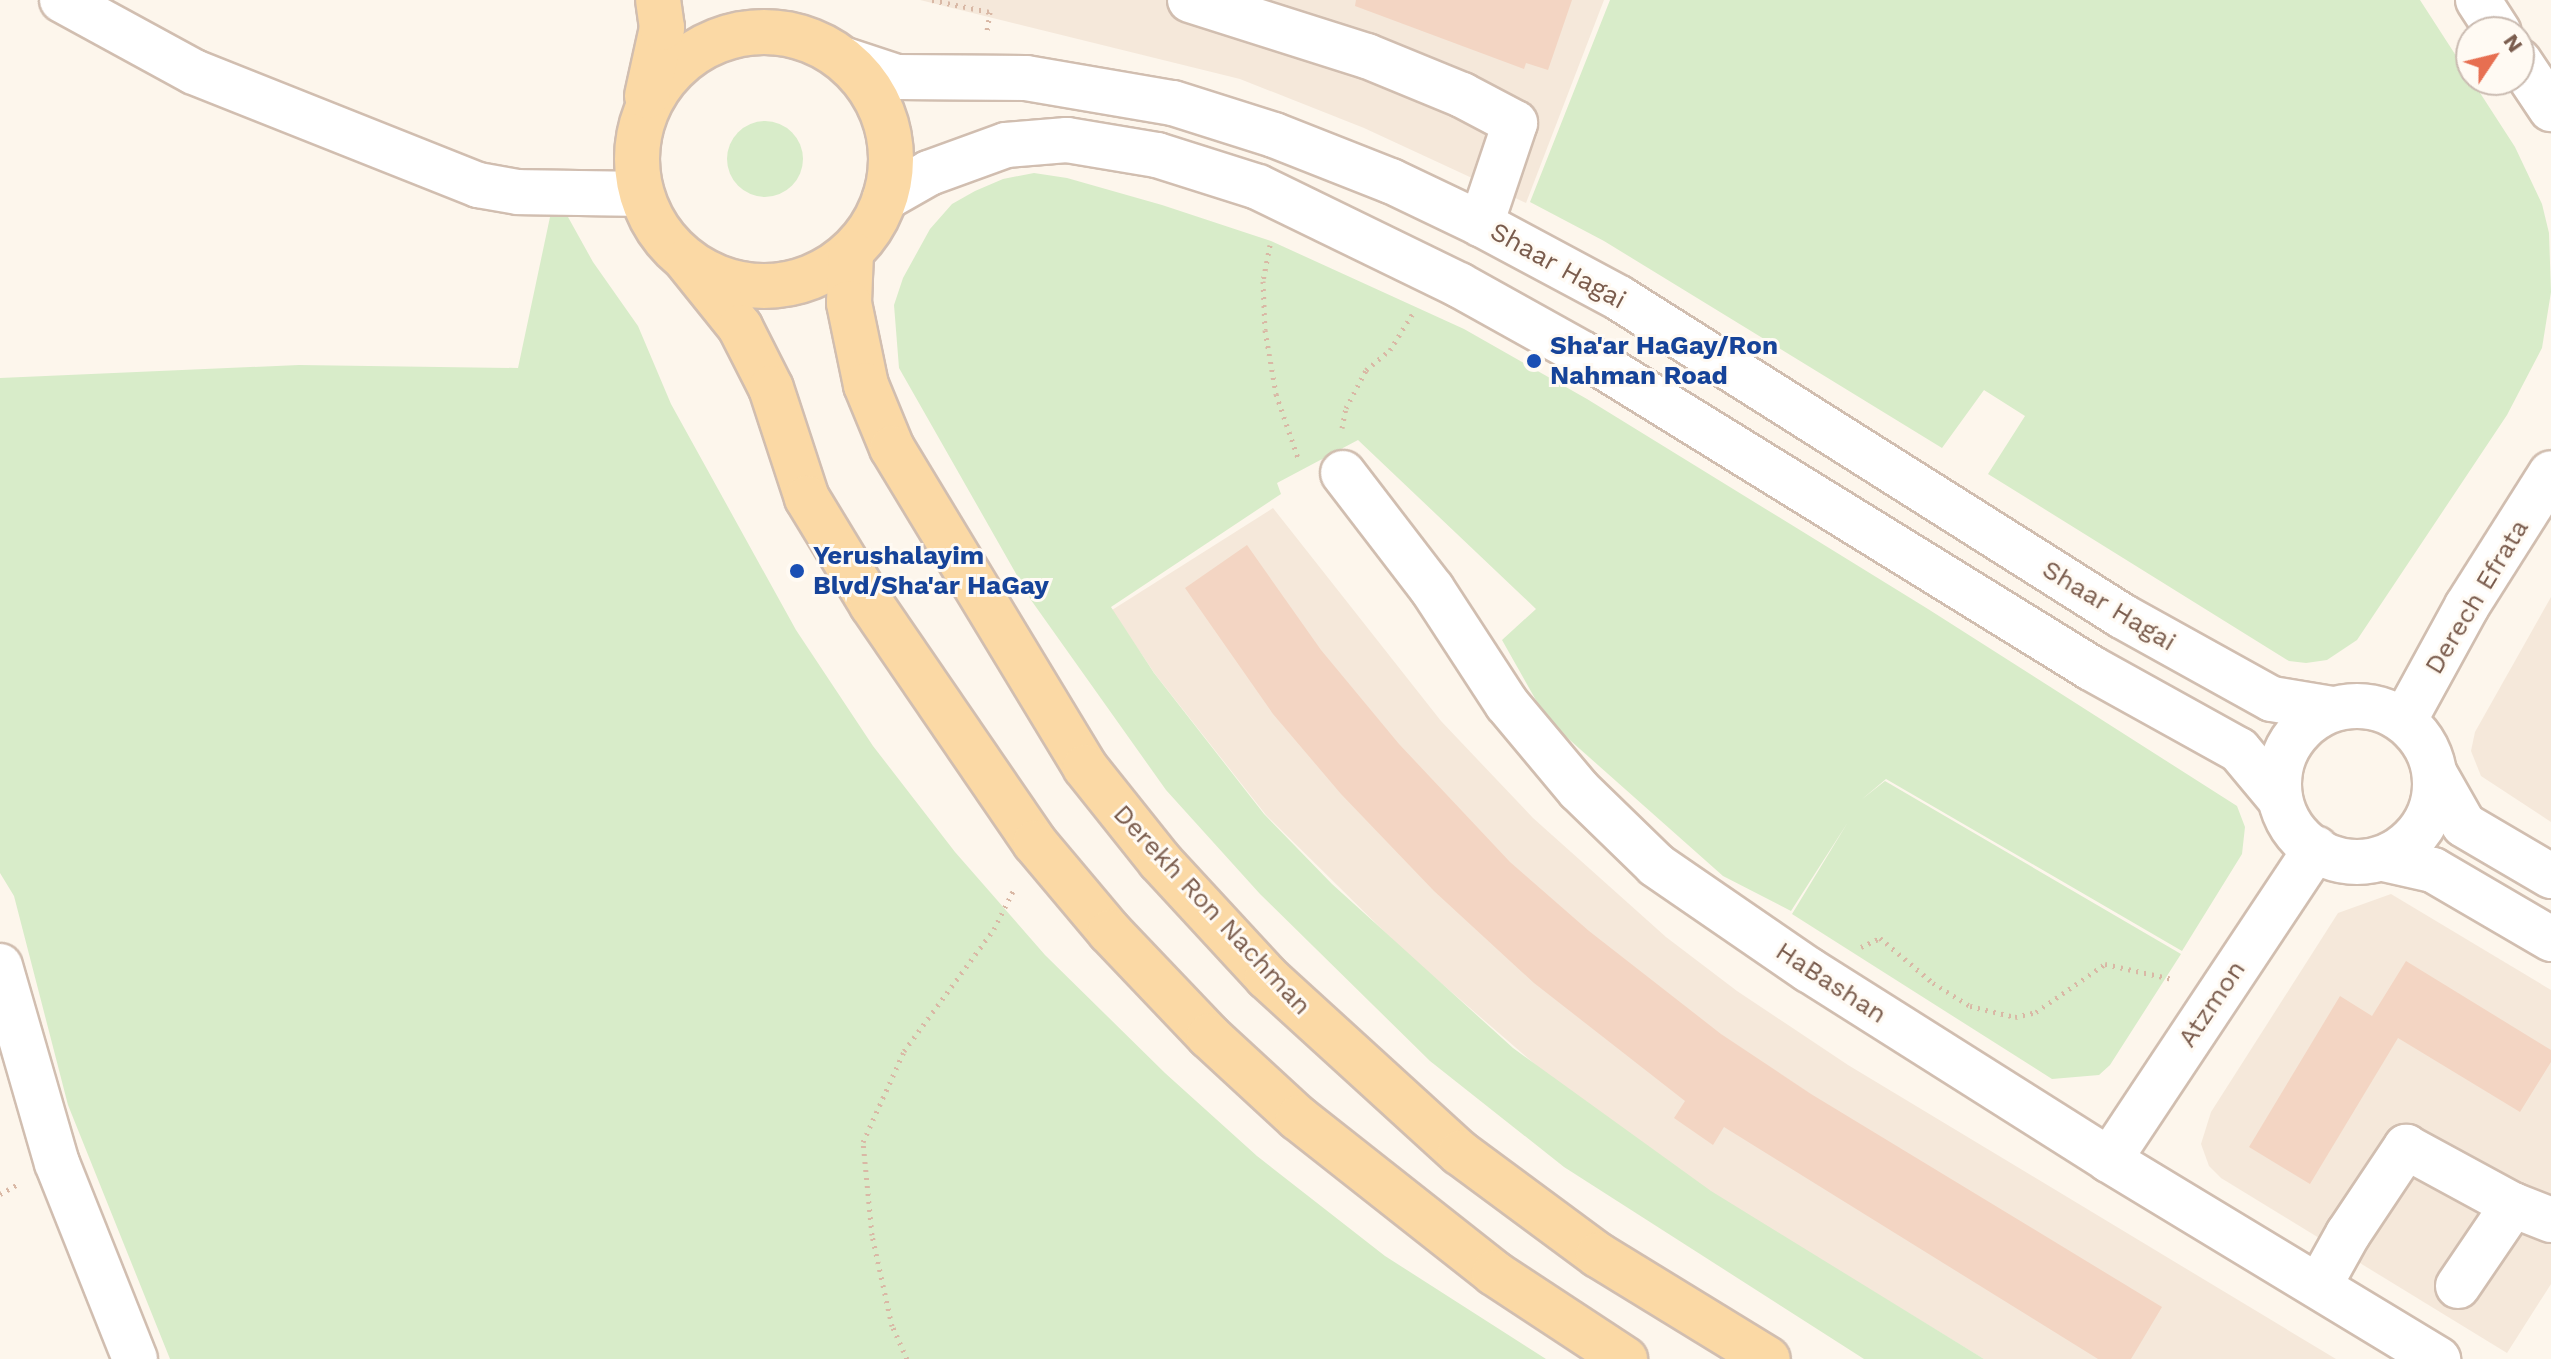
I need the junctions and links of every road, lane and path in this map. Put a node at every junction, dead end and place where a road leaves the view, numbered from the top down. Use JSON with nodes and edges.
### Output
{"nodes":[{"id":1,"x":62,"y":0,"type":"edge"},
{"id":2,"x":658,"y":0,"type":"edge"},
{"id":3,"x":932,"y":0,"type":"edge"},
{"id":4,"x":1190,"y":0,"type":"edge"},
{"id":5,"x":758,"y":15,"type":"edge"},
{"id":6,"x":988,"y":25,"type":"dead end"},
{"id":7,"x":845,"y":60,"type":"junction"},
{"id":8,"x":2535,"y":85,"type":"edge"},
{"id":9,"x":2551,"y":109,"type":"edge"},
{"id":10,"x":642,"y":119,"type":"junction"},
{"id":11,"x":640,"y":194,"type":"junction"},
{"id":12,"x":885,"y":198,"type":"junction"},
{"id":13,"x":1481,"y":224,"type":"junction"},
{"id":14,"x":1271,"y":241,"type":"dead end"},
{"id":15,"x":851,"y":253,"type":"junction"},
{"id":16,"x":687,"y":261,"type":"junction"},
{"id":17,"x":1422,"y":299,"type":"dead end"},
{"id":18,"x":1323,"y":471,"type":"junction"},
{"id":19,"x":2551,"y":473,"type":"edge"},
{"id":20,"x":2332,"y":709,"type":"junction"},
{"id":21,"x":2404,"y":721,"type":"junction"},
{"id":22,"x":2436,"y":776,"type":"junction"},
{"id":23,"x":2280,"y":799,"type":"junction"},
{"id":24,"x":2316,"y":849,"type":"junction"},
{"id":25,"x":2384,"y":859,"type":"junction"},
{"id":26,"x":1021,"y":876,"type":"dead end"},
{"id":27,"x":2551,"y":876,"type":"edge"},
{"id":28,"x":2551,"y":939,"type":"edge"},
{"id":29,"x":0,"y":966,"type":"edge"},
{"id":30,"x":1809,"y":970,"type":"junction"},
{"id":31,"x":2173,"y":980,"type":"dead end"},
{"id":32,"x":2109,"y":1160,"type":"junction"},
{"id":33,"x":2532,"y":1212,"type":"edge"},
{"id":34,"x":2319,"y":1286,"type":"junction"},
{"id":35,"x":2458,"y":1286,"type":"dead end"},
{"id":36,"x":135,"y":1359,"type":"edge"},
{"id":37,"x":907,"y":1359,"type":"edge"},
{"id":38,"x":1625,"y":1359,"type":"edge"},
{"id":39,"x":1768,"y":1359,"type":"edge"},
{"id":40,"x":2438,"y":1359,"type":"edge"}],
"edges":[{"from":1,"to":11,"type":"street"},
{"from":2,"to":10,"type":"main road"},
{"from":3,"to":6,"type":"path"},
{"from":4,"to":13,"type":"street"},
{"from":5,"to":7,"type":"main road"},
{"from":5,"to":10,"type":"main road"},
{"from":7,"to":12,"type":"main road"},
{"from":7,"to":13,"type":"street","name":"Shaar Hagai"},
{"from":8,"to":9,"type":"street"},
{"from":10,"to":11,"type":"main road"},
{"from":11,"to":16,"type":"main road"},
{"from":12,"to":15,"type":"main road"},
{"from":12,"to":23,"type":"street"},
{"from":13,"to":20,"type":"street","name":"Shaar Hagai"},
{"from":14,"to":18,"type":"path"},
{"from":15,"to":16,"type":"main road"},
{"from":15,"to":39,"type":"main road","name":"Derekh Ron Nachman"},
{"from":16,"to":38,"type":"main road"},
{"from":17,"to":18,"type":"path"},
{"from":18,"to":30,"type":"street","name":"HaBashan"},
{"from":19,"to":21,"type":"street","name":"Derech Efrata"},
{"from":20,"to":21,"type":"street"},
{"from":20,"to":23,"type":"street"},
{"from":21,"to":22,"type":"street"},
{"from":22,"to":25,"type":"street"},
{"from":22,"to":27,"type":"street"},
{"from":23,"to":24,"type":"street"},
{"from":24,"to":25,"type":"street"},
{"from":24,"to":32,"type":"street","name":"Atzmon"},
{"from":25,"to":28,"type":"street"},
{"from":26,"to":37,"type":"path"},
{"from":29,"to":36,"type":"street"},
{"from":30,"to":31,"type":"path"},
{"from":30,"to":32,"type":"street","name":"HaBashan"},
{"from":32,"to":34,"type":"street","name":"HaBashan"},
{"from":33,"to":34,"type":"street"},
{"from":33,"to":35,"type":"street"},
{"from":34,"to":40,"type":"street","name":"HaBashan"}]}
